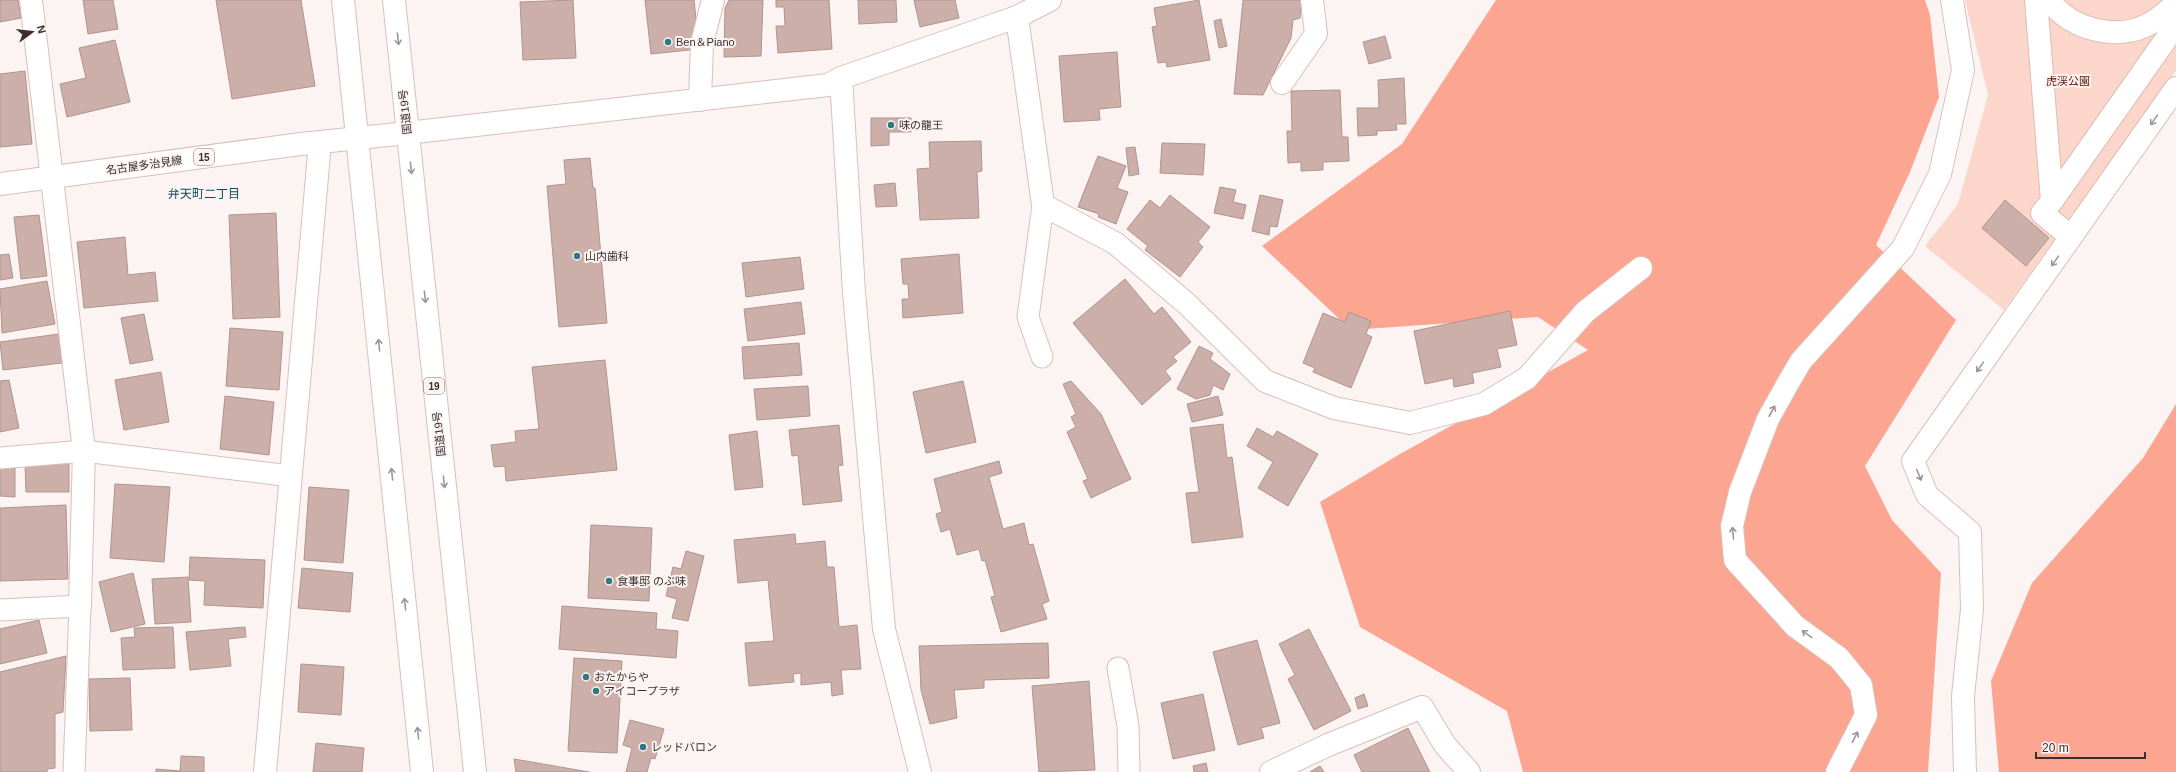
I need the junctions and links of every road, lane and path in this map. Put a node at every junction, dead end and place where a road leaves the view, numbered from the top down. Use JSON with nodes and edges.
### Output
{"nodes":[{"id":1,"x":31,"y":0,"type":"edge"},
{"id":2,"x":344,"y":0,"type":"edge"},
{"id":3,"x":394,"y":0,"type":"edge"},
{"id":4,"x":713,"y":0,"type":"edge"},
{"id":5,"x":1050,"y":0,"type":"edge"},
{"id":6,"x":1312,"y":0,"type":"edge"},
{"id":7,"x":1952,"y":0,"type":"edge"},
{"id":8,"x":2036,"y":0,"type":"edge"},
{"id":9,"x":2049,"y":0,"type":"edge"},
{"id":10,"x":2176,"y":4,"type":"edge"},
{"id":11,"x":1017,"y":17,"type":"junction"},
{"id":12,"x":2176,"y":25,"type":"edge"},
{"id":13,"x":840,"y":78,"type":"junction"},
{"id":14,"x":1282,"y":83,"type":"dead end"},
{"id":15,"x":2176,"y":88,"type":"edge"},
{"id":16,"x":700,"y":100,"type":"junction"},
{"id":17,"x":407,"y":133,"type":"junction"},
{"id":18,"x":359,"y":139,"type":"junction"},
{"id":19,"x":320,"y":142,"type":"junction"},
{"id":20,"x":52,"y":178,"type":"junction"},
{"id":21,"x":0,"y":184,"type":"edge"},
{"id":22,"x":2052,"y":201,"type":"junction"},
{"id":23,"x":1044,"y":205,"type":"junction"},
{"id":24,"x":2071,"y":237,"type":"junction"},
{"id":25,"x":1641,"y":268,"type":"dead end"},
{"id":26,"x":1042,"y":357,"type":"dead end"},
{"id":27,"x":84,"y":451,"type":"junction"},
{"id":28,"x":0,"y":458,"type":"edge"},
{"id":29,"x":291,"y":476,"type":"junction"},
{"id":30,"x":80,"y":606,"type":"junction"},
{"id":31,"x":0,"y":610,"type":"edge"},
{"id":32,"x":1118,"y":668,"type":"dead end"},
{"id":33,"x":74,"y":772,"type":"edge"},
{"id":34,"x":265,"y":772,"type":"edge"},
{"id":35,"x":422,"y":772,"type":"edge"},
{"id":36,"x":475,"y":772,"type":"edge"},
{"id":37,"x":920,"y":772,"type":"edge"},
{"id":38,"x":1129,"y":772,"type":"edge"},
{"id":39,"x":1271,"y":772,"type":"edge"},
{"id":40,"x":1469,"y":772,"type":"edge"},
{"id":41,"x":1837,"y":772,"type":"edge"},
{"id":42,"x":1965,"y":772,"type":"edge"}],
"edges":[{"from":1,"to":20,"type":"main road"},
{"from":2,"to":18,"type":"main road"},
{"from":3,"to":17,"type":"main road","name":"国道19号","number":"19","one_way":true},
{"from":4,"to":16,"type":"main road"},
{"from":5,"to":11,"type":"main road","name":"名古屋多治見線"},
{"from":6,"to":14,"type":"main road"},
{"from":41,"to":7,"type":"main road","one_way":true},
{"from":8,"to":22,"type":"main road"},
{"from":9,"to":10,"type":"main road"},
{"from":11,"to":13,"type":"main road","name":"名古屋多治見線"},
{"from":11,"to":23,"type":"main road"},
{"from":12,"to":22,"type":"main road"},
{"from":13,"to":16,"type":"main road","name":"名古屋多治見線"},
{"from":13,"to":37,"type":"main road"},
{"from":15,"to":24,"type":"main road","one_way":true},
{"from":16,"to":17,"type":"main road","name":"名古屋多治見線"},
{"from":17,"to":18,"type":"main road","name":"名古屋多治見線","number":"15"},
{"from":17,"to":36,"type":"main road","name":"国道19号","number":"19","one_way":true},
{"from":18,"to":19,"type":"main road","name":"名古屋多治見線","number":"15"},
{"from":35,"to":18,"type":"main road","one_way":true},
{"from":19,"to":20,"type":"main road","name":"名古屋多治見線","number":"15"},
{"from":19,"to":29,"type":"main road"},
{"from":20,"to":21,"type":"main road","name":"名古屋多治見線","number":"15"},
{"from":20,"to":27,"type":"main road"},
{"from":22,"to":24,"type":"main road"},
{"from":23,"to":25,"type":"main road"},
{"from":23,"to":26,"type":"lane"},
{"from":24,"to":42,"type":"main road","one_way":true},
{"from":27,"to":28,"type":"lane"},
{"from":27,"to":29,"type":"lane"},
{"from":27,"to":30,"type":"main road"},
{"from":29,"to":34,"type":"main road"},
{"from":30,"to":31,"type":"lane"},
{"from":30,"to":33,"type":"lane"},
{"from":32,"to":38,"type":"lane"},
{"from":39,"to":40,"type":"main road"}]}
